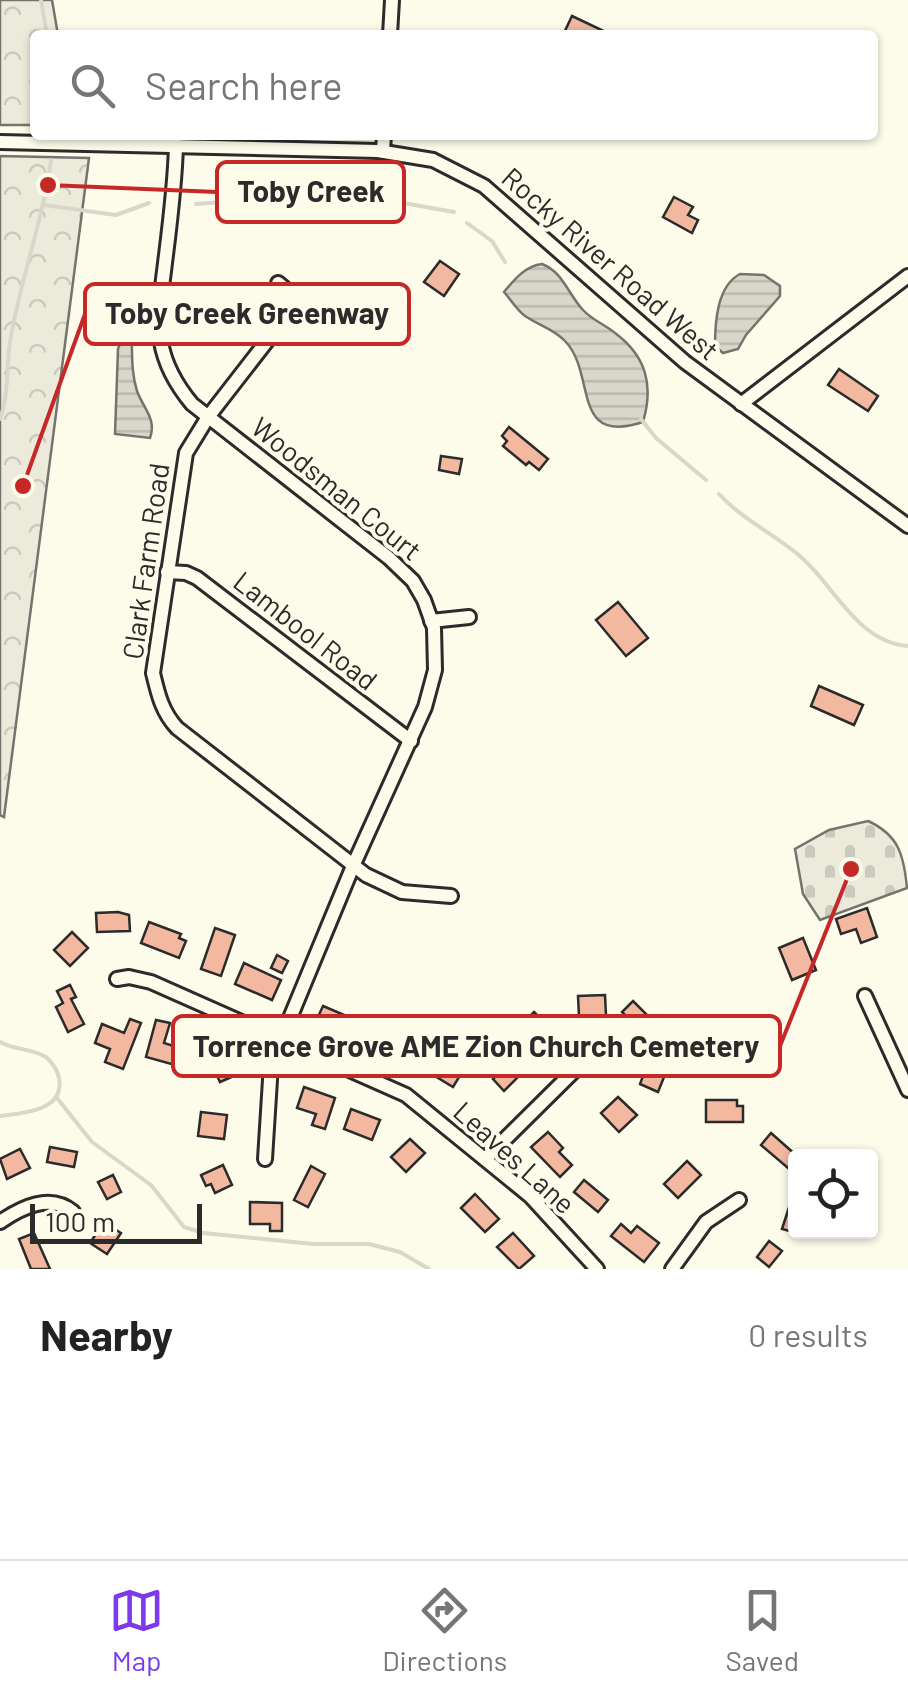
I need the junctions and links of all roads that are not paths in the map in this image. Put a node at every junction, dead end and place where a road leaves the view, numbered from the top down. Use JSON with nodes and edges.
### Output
{"nodes":[{"id":1,"x":392,"y":0,"type":"edge"},
{"id":2,"x":390,"y":30,"type":"edge"},
{"id":3,"x":384,"y":140,"type":"edge"},
{"id":4,"x":0,"y":142,"type":"edge"},
{"id":5,"x":176,"y":145,"type":"junction"},
{"id":6,"x":383,"y":151,"type":"junction"},
{"id":7,"x":908,"y":276,"type":"edge"},
{"id":8,"x":278,"y":283,"type":"dead end"},
{"id":9,"x":298,"y":301,"type":"junction"},
{"id":10,"x":318,"y":316,"type":"dead end"},
{"id":11,"x":741,"y":404,"type":"junction"},
{"id":12,"x":208,"y":417,"type":"junction"},
{"id":13,"x":908,"y":526,"type":"edge"},
{"id":14,"x":167,"y":572,"type":"junction"},
{"id":15,"x":469,"y":616,"type":"dead end"},
{"id":16,"x":432,"y":621,"type":"junction"},
{"id":17,"x":410,"y":740,"type":"junction"},
{"id":18,"x":354,"y":866,"type":"junction"},
{"id":19,"x":451,"y":896,"type":"dead end"},
{"id":20,"x":117,"y":979,"type":"dead end"},
{"id":21,"x":865,"y":996,"type":"dead end"},
{"id":22,"x":280,"y":1038,"type":"junction"},
{"id":23,"x":608,"y":1058,"type":"dead end"},
{"id":24,"x":908,"y":1090,"type":"edge"},
{"id":25,"x":485,"y":1158,"type":"junction"},
{"id":26,"x":265,"y":1159,"type":"dead end"},
{"id":27,"x":739,"y":1200,"type":"dead end"},
{"id":28,"x":73,"y":1212,"type":"dead end"},
{"id":29,"x":0,"y":1222,"type":"edge"},
{"id":30,"x":597,"y":1269,"type":"edge"},
{"id":31,"x":672,"y":1269,"type":"edge"}],
"edges":[{"from":1,"to":2,"type":"street"},
{"from":3,"to":6,"type":"street"},
{"from":4,"to":5,"type":"street","name":"Rocky River Road West"},
{"from":5,"to":6,"type":"street","name":"Rocky River Road West"},
{"from":5,"to":12,"type":"street","name":"Woodsman Court"},
{"from":6,"to":11,"type":"street","name":"Rocky River Road West"},
{"from":7,"to":11,"type":"street"},
{"from":8,"to":9,"type":"street"},
{"from":9,"to":10,"type":"street"},
{"from":9,"to":12,"type":"street","name":"Clark Farm Road"},
{"from":11,"to":13,"type":"street","name":"Rocky River Road West"},
{"from":12,"to":14,"type":"street","name":"Clark Farm Road"},
{"from":12,"to":16,"type":"street","name":"Woodsman Court"},
{"from":14,"to":17,"type":"street","name":"Lambool Road"},
{"from":14,"to":18,"type":"street","name":"Clark Farm Road"},
{"from":15,"to":16,"type":"street"},
{"from":16,"to":17,"type":"street","name":"Woodsman Court"},
{"from":17,"to":18,"type":"street","name":"Woodsman Court"},
{"from":18,"to":19,"type":"street","name":"Clark Farm Road"},
{"from":18,"to":22,"type":"street","name":"Woodsman Court"},
{"from":20,"to":22,"type":"street","name":"Leaves Lane"},
{"from":21,"to":24,"type":"street"},
{"from":22,"to":25,"type":"street","name":"Leaves Lane"},
{"from":22,"to":26,"type":"street","name":"Woodsman Court"},
{"from":23,"to":25,"type":"street"},
{"from":25,"to":30,"type":"street","name":"Leaves Lane"},
{"from":27,"to":31,"type":"street"},
{"from":28,"to":29,"type":"street"}]}
